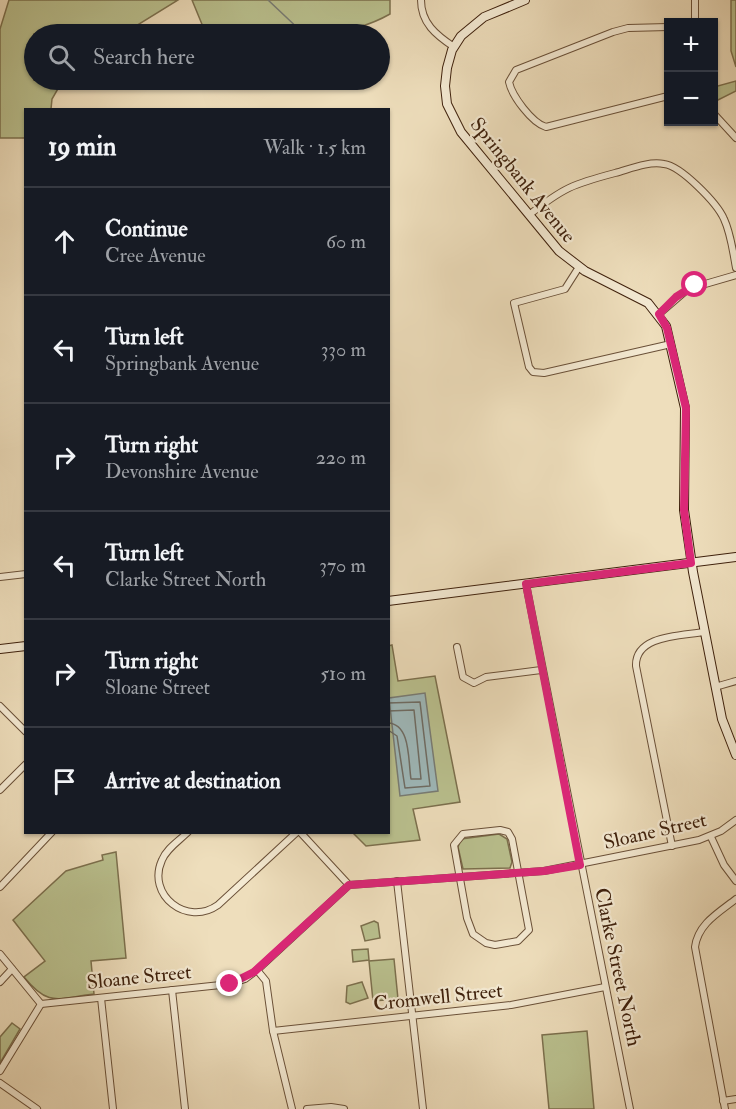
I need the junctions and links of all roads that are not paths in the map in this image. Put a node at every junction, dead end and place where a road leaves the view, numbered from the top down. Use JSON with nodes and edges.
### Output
{"nodes":[{"id":1,"x":421,"y":0,"type":"edge"},
{"id":2,"x":525,"y":0,"type":"edge"},
{"id":3,"x":695,"y":0,"type":"edge"},
{"id":4,"x":695,"y":18,"type":"edge"},
{"id":5,"x":664,"y":27,"type":"edge"},
{"id":6,"x":454,"y":47,"type":"junction"},
{"id":7,"x":664,"y":97,"type":"edge"},
{"id":8,"x":718,"y":118,"type":"edge"},
{"id":9,"x":736,"y":138,"type":"edge"},
{"id":10,"x":529,"y":216,"type":"junction"},
{"id":11,"x":579,"y":267,"type":"junction"},
{"id":12,"x":736,"y":268,"type":"edge"},
{"id":13,"x":736,"y":275,"type":"edge"},
{"id":14,"x":659,"y":314,"type":"junction"},
{"id":15,"x":671,"y":344,"type":"junction"},
{"id":16,"x":736,"y":557,"type":"edge"},
{"id":17,"x":691,"y":563,"type":"junction"},
{"id":18,"x":24,"y":574,"type":"edge"},
{"id":19,"x":0,"y":577,"type":"edge"},
{"id":20,"x":526,"y":584,"type":"junction"},
{"id":21,"x":390,"y":601,"type":"edge"},
{"id":22,"x":704,"y":632,"type":"junction"},
{"id":23,"x":24,"y":646,"type":"edge"},
{"id":24,"x":456,"y":647,"type":"dead end"},
{"id":25,"x":0,"y":649,"type":"edge"},
{"id":26,"x":541,"y":670,"type":"junction"},
{"id":27,"x":736,"y":681,"type":"edge"},
{"id":28,"x":715,"y":687,"type":"junction"},
{"id":29,"x":0,"y":706,"type":"edge"},
{"id":30,"x":24,"y":730,"type":"edge"},
{"id":31,"x":736,"y":755,"type":"edge"},
{"id":32,"x":24,"y":766,"type":"edge"},
{"id":33,"x":0,"y":790,"type":"edge"},
{"id":34,"x":736,"y":820,"type":"edge"},
{"id":35,"x":50,"y":834,"type":"edge"},
{"id":36,"x":186,"y":834,"type":"edge"},
{"id":37,"x":297,"y":834,"type":"edge"},
{"id":38,"x":301,"y":834,"type":"edge"},
{"id":39,"x":711,"y":837,"type":"junction"},
{"id":40,"x":672,"y":846,"type":"junction"},
{"id":41,"x":580,"y":865,"type":"junction"},
{"id":42,"x":519,"y":873,"type":"junction"},
{"id":43,"x":459,"y":877,"type":"junction"},
{"id":44,"x":397,"y":881,"type":"junction"},
{"id":45,"x":736,"y":881,"type":"edge"},
{"id":46,"x":349,"y":885,"type":"junction"},
{"id":47,"x":0,"y":886,"type":"edge"},
{"id":48,"x":736,"y":899,"type":"edge"},
{"id":49,"x":0,"y":954,"type":"edge"},
{"id":50,"x":12,"y":969,"type":"junction"},
{"id":51,"x":257,"y":970,"type":"junction"},
{"id":52,"x":0,"y":982,"type":"edge"},
{"id":53,"x":605,"y":987,"type":"junction"},
{"id":54,"x":172,"y":990,"type":"junction"},
{"id":55,"x":101,"y":998,"type":"junction"},
{"id":56,"x":41,"y":1004,"type":"junction"},
{"id":57,"x":413,"y":1016,"type":"junction"},
{"id":58,"x":273,"y":1031,"type":"junction"},
{"id":59,"x":0,"y":1071,"type":"edge"},
{"id":60,"x":0,"y":1083,"type":"edge"},
{"id":61,"x":736,"y":1099,"type":"edge"},
{"id":62,"x":723,"y":1101,"type":"junction"},
{"id":63,"x":37,"y":1109,"type":"edge"},
{"id":64,"x":113,"y":1109,"type":"edge"},
{"id":65,"x":185,"y":1109,"type":"edge"},
{"id":66,"x":292,"y":1109,"type":"edge"},
{"id":67,"x":307,"y":1109,"type":"edge"},
{"id":68,"x":344,"y":1109,"type":"edge"},
{"id":69,"x":423,"y":1109,"type":"edge"},
{"id":70,"x":630,"y":1109,"type":"edge"},
{"id":71,"x":725,"y":1109,"type":"edge"}],
"edges":[{"from":1,"to":6,"type":"street"},
{"from":2,"to":6,"type":"main road","name":"Springbank Avenue"},
{"from":3,"to":4,"type":"street"},
{"from":5,"to":7,"type":"street"},
{"from":6,"to":10,"type":"main road","name":"Springbank Avenue"},
{"from":8,"to":9,"type":"street"},
{"from":10,"to":11,"type":"main road","name":"Springbank Avenue"},
{"from":10,"to":12,"type":"street"},
{"from":11,"to":14,"type":"main road","name":"Springbank Avenue"},
{"from":11,"to":15,"type":"street"},
{"from":13,"to":14,"type":"street"},
{"from":14,"to":15,"type":"main road","name":"Springbank Avenue"},
{"from":15,"to":17,"type":"main road","name":"Springbank Avenue"},
{"from":16,"to":17,"type":"main road"},
{"from":17,"to":20,"type":"main road"},
{"from":17,"to":22,"type":"main road","name":"Springbank Avenue"},
{"from":18,"to":19,"type":"street"},
{"from":20,"to":21,"type":"main road"},
{"from":20,"to":26,"type":"street","name":"Clarke Street North"},
{"from":22,"to":28,"type":"main road","name":"Springbank Avenue"},
{"from":22,"to":40,"type":"street"},
{"from":23,"to":25,"type":"main road"},
{"from":24,"to":26,"type":"street"},
{"from":26,"to":41,"type":"street","name":"Clarke Street North"},
{"from":27,"to":28,"type":"street"},
{"from":28,"to":31,"type":"main road","name":"Springbank Avenue"},
{"from":29,"to":30,"type":"street"},
{"from":32,"to":33,"type":"street"},
{"from":34,"to":39,"type":"street","name":"Sloane Street"},
{"from":35,"to":47,"type":"street"},
{"from":36,"to":37,"type":"street"},
{"from":38,"to":46,"type":"street"},
{"from":39,"to":40,"type":"street","name":"Sloane Street"},
{"from":39,"to":45,"type":"street"},
{"from":40,"to":41,"type":"street","name":"Sloane Street"},
{"from":41,"to":42,"type":"street","name":"Sloane Street"},
{"from":41,"to":53,"type":"street","name":"Clarke Street North"},
{"from":42,"to":43,"type":"street","name":"Sloane Street"},
{"from":42,"to":43,"type":"street"},
{"from":42,"to":43,"type":"street"},
{"from":43,"to":44,"type":"street","name":"Sloane Street"},
{"from":44,"to":46,"type":"street","name":"Sloane Street"},
{"from":44,"to":57,"type":"street"},
{"from":46,"to":51,"type":"street","name":"Sloane Street"},
{"from":48,"to":62,"type":"street"},
{"from":49,"to":50,"type":"street"},
{"from":50,"to":52,"type":"street"},
{"from":50,"to":56,"type":"street"},
{"from":51,"to":54,"type":"street","name":"Sloane Street"},
{"from":51,"to":58,"type":"street"},
{"from":53,"to":57,"type":"street","name":"Cromwell Street"},
{"from":53,"to":70,"type":"street","name":"Clarke Street North"},
{"from":54,"to":55,"type":"street","name":"Sloane Street"},
{"from":54,"to":65,"type":"street"},
{"from":55,"to":56,"type":"street","name":"Sloane Street"},
{"from":55,"to":64,"type":"street"},
{"from":56,"to":59,"type":"street"},
{"from":57,"to":58,"type":"street","name":"Cromwell Street"},
{"from":57,"to":69,"type":"street"},
{"from":58,"to":66,"type":"street"},
{"from":60,"to":63,"type":"street"},
{"from":61,"to":62,"type":"street"},
{"from":62,"to":71,"type":"street"},
{"from":67,"to":68,"type":"street"}]}
